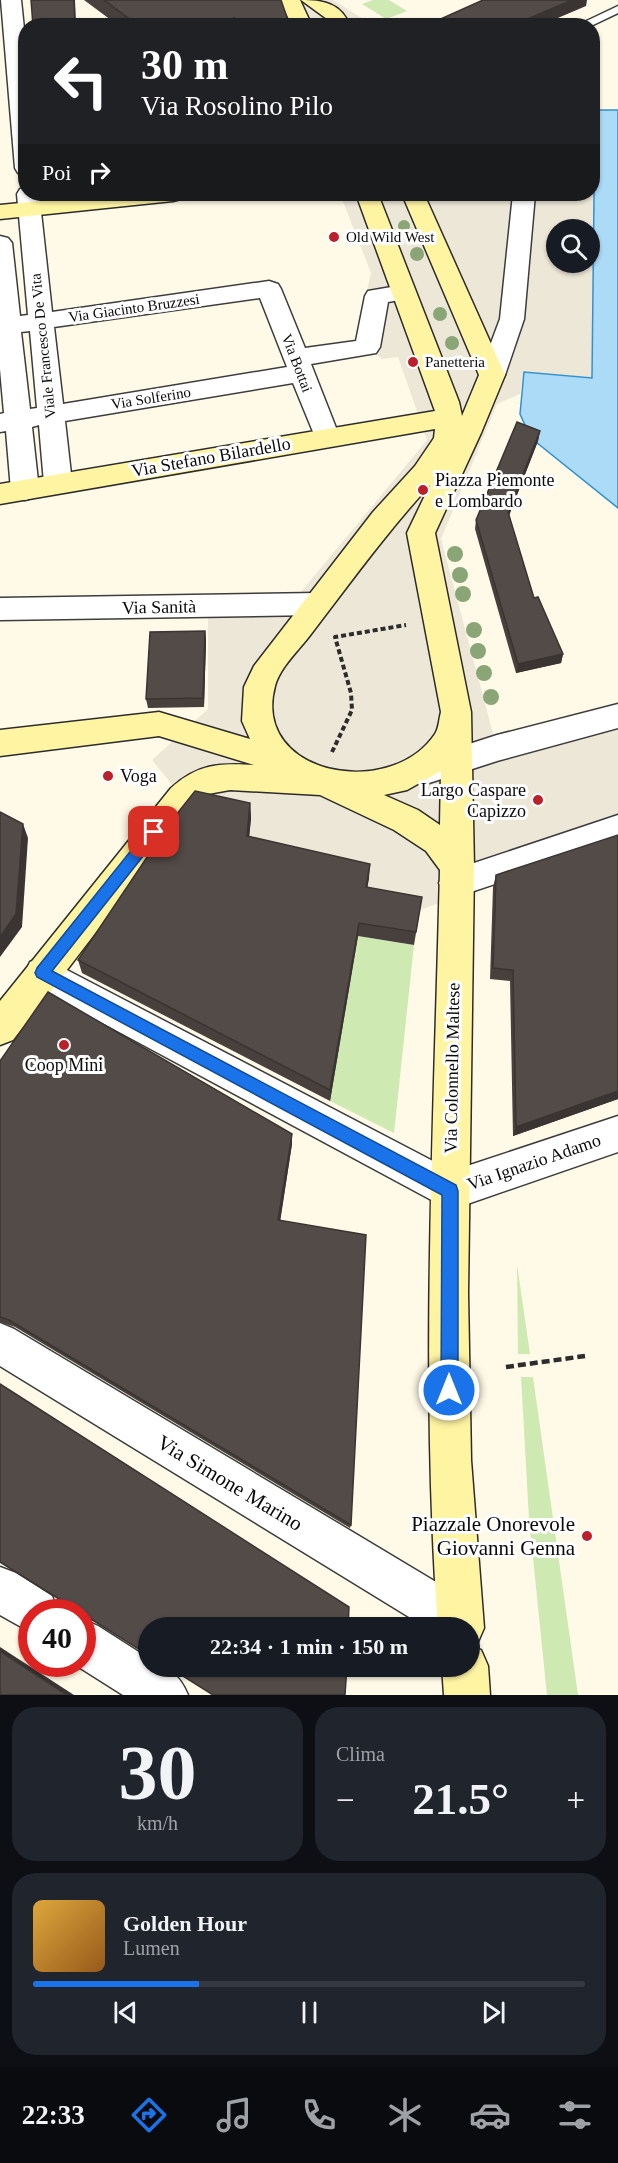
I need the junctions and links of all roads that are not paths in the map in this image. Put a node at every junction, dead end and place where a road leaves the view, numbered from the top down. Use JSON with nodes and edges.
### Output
{"nodes":[{"id":1,"x":11,"y":0,"type":"edge"},
{"id":2,"x":290,"y":0,"type":"edge"},
{"id":3,"x":311,"y":0,"type":"edge"},
{"id":4,"x":618,"y":9,"type":"edge"},
{"id":5,"x":298,"y":18,"type":"edge"},
{"id":6,"x":336,"y":18,"type":"edge"},
{"id":7,"x":598,"y":18,"type":"edge"},
{"id":8,"x":18,"y":78,"type":"edge"},
{"id":9,"x":28,"y":201,"type":"edge"},
{"id":10,"x":370,"y":201,"type":"edge"},
{"id":11,"x":416,"y":201,"type":"edge"},
{"id":12,"x":523,"y":201,"type":"edge"},
{"id":13,"x":0,"y":212,"type":"edge"},
{"id":14,"x":0,"y":243,"type":"edge"},
{"id":15,"x":269,"y":289,"type":"joint"},
{"id":16,"x":404,"y":292,"type":"junction"},
{"id":17,"x":40,"y":322,"type":"junction"},
{"id":18,"x":4,"y":326,"type":"edge"},
{"id":19,"x":298,"y":366,"type":"junction"},
{"id":20,"x":492,"y":375,"type":"junction"},
{"id":21,"x":50,"y":414,"type":"junction"},
{"id":22,"x":9,"y":421,"type":"edge"},
{"id":23,"x":459,"y":427,"type":"junction"},
{"id":24,"x":327,"y":438,"type":"junction"},
{"id":25,"x":58,"y":483,"type":"junction"},
{"id":26,"x":13,"y":492,"type":"edge"},
{"id":27,"x":317,"y":604,"type":"junction"},
{"id":28,"x":0,"y":609,"type":"edge"},
{"id":29,"x":456,"y":712,"type":"junction"},
{"id":30,"x":616,"y":721,"type":"edge"},
{"id":31,"x":0,"y":743,"type":"edge"},
{"id":32,"x":457,"y":760,"type":"junction"},
{"id":33,"x":282,"y":761,"type":"junction"},
{"id":34,"x":327,"y":770,"type":"junction"},
{"id":35,"x":407,"y":777,"type":"junction"},
{"id":36,"x":618,"y":830,"type":"edge"},
{"id":37,"x":456,"y":875,"type":"junction"},
{"id":38,"x":42,"y":973,"type":"junction"},
{"id":39,"x":0,"y":1028,"type":"edge"},
{"id":40,"x":618,"y":1134,"type":"edge"},
{"id":41,"x":450,"y":1191,"type":"junction"},
{"id":42,"x":0,"y":1343,"type":"edge"},
{"id":43,"x":0,"y":1589,"type":"edge"},
{"id":44,"x":18,"y":1600,"type":"edge"},
{"id":45,"x":447,"y":1617,"type":"edge"},
{"id":46,"x":460,"y":1617,"type":"edge"},
{"id":47,"x":96,"y":1651,"type":"edge"},
{"id":48,"x":466,"y":1677,"type":"edge"},
{"id":49,"x":165,"y":1695,"type":"edge"},
{"id":50,"x":467,"y":1695,"type":"edge"}],
"edges":[{"from":1,"to":8,"type":"street"},
{"from":2,"to":5,"type":"main road"},
{"from":3,"to":6,"type":"main road"},
{"from":4,"to":7,"type":"lane"},
{"from":9,"to":13,"type":"main road"},
{"from":9,"to":17,"type":"street","name":"Viale Francesco De Vita"},
{"from":10,"to":16,"type":"main road"},
{"from":11,"to":20,"type":"main road"},
{"from":12,"to":20,"type":"street"},
{"from":14,"to":18,"type":"street","name":"Viale Francesco De Vita"},
{"from":15,"to":17,"type":"street","name":"Via Giacinto Bruzzesi"},
{"from":15,"to":19,"type":"street","name":"Via Bottai"},
{"from":16,"to":19,"type":"street","name":"Via Solferino"},
{"from":16,"to":23,"type":"main road"},
{"from":17,"to":18,"type":"street","name":"Via Giacinto Bruzzesi"},
{"from":17,"to":21,"type":"street","name":"Viale Francesco De Vita"},
{"from":18,"to":22,"type":"street","name":"Viale Francesco De Vita"},
{"from":19,"to":21,"type":"street","name":"Via Solferino"},
{"from":19,"to":24,"type":"street","name":"Via Bottai"},
{"from":20,"to":23,"type":"main road"},
{"from":21,"to":22,"type":"street","name":"Via Solferino"},
{"from":21,"to":25,"type":"street","name":"Viale Francesco De Vita"},
{"from":22,"to":26,"type":"street","name":"Viale Francesco De Vita"},
{"from":23,"to":24,"type":"main road","name":"Via Stefano Bilardello"},
{"from":23,"to":27,"type":"main road"},
{"from":23,"to":29,"type":"main road","name":"Via Colonnello Maltese"},
{"from":24,"to":25,"type":"main road","name":"Via Stefano Bilardello"},
{"from":25,"to":26,"type":"main road","name":"Via Stefano Bilardello"},
{"from":27,"to":28,"type":"street","name":"Via Sanità"},
{"from":27,"to":33,"type":"main road"},
{"from":29,"to":32,"type":"main road","name":"Via Colonnello Maltese"},
{"from":29,"to":35,"type":"main road"},
{"from":30,"to":32,"type":"street"},
{"from":31,"to":33,"type":"main road"},
{"from":32,"to":35,"type":"street"},
{"from":32,"to":37,"type":"main road","name":"Via Colonnello Maltese"},
{"from":33,"to":34,"type":"main road"},
{"from":34,"to":35,"type":"main road"},
{"from":34,"to":37,"type":"main road"},
{"from":34,"to":38,"type":"main road"},
{"from":36,"to":37,"type":"street"},
{"from":37,"to":41,"type":"main road","name":"Via Colonnello Maltese"},
{"from":38,"to":39,"type":"main road"},
{"from":38,"to":41,"type":"street"},
{"from":40,"to":41,"type":"street","name":"Via Ignazio Adamo"},
{"from":41,"to":46,"type":"main road","name":"Via Colonnello Maltese"},
{"from":42,"to":45,"type":"street","name":"Via Simone Marino"},
{"from":43,"to":44,"type":"street"},
{"from":47,"to":49,"type":"street"},
{"from":48,"to":50,"type":"main road"}]}
